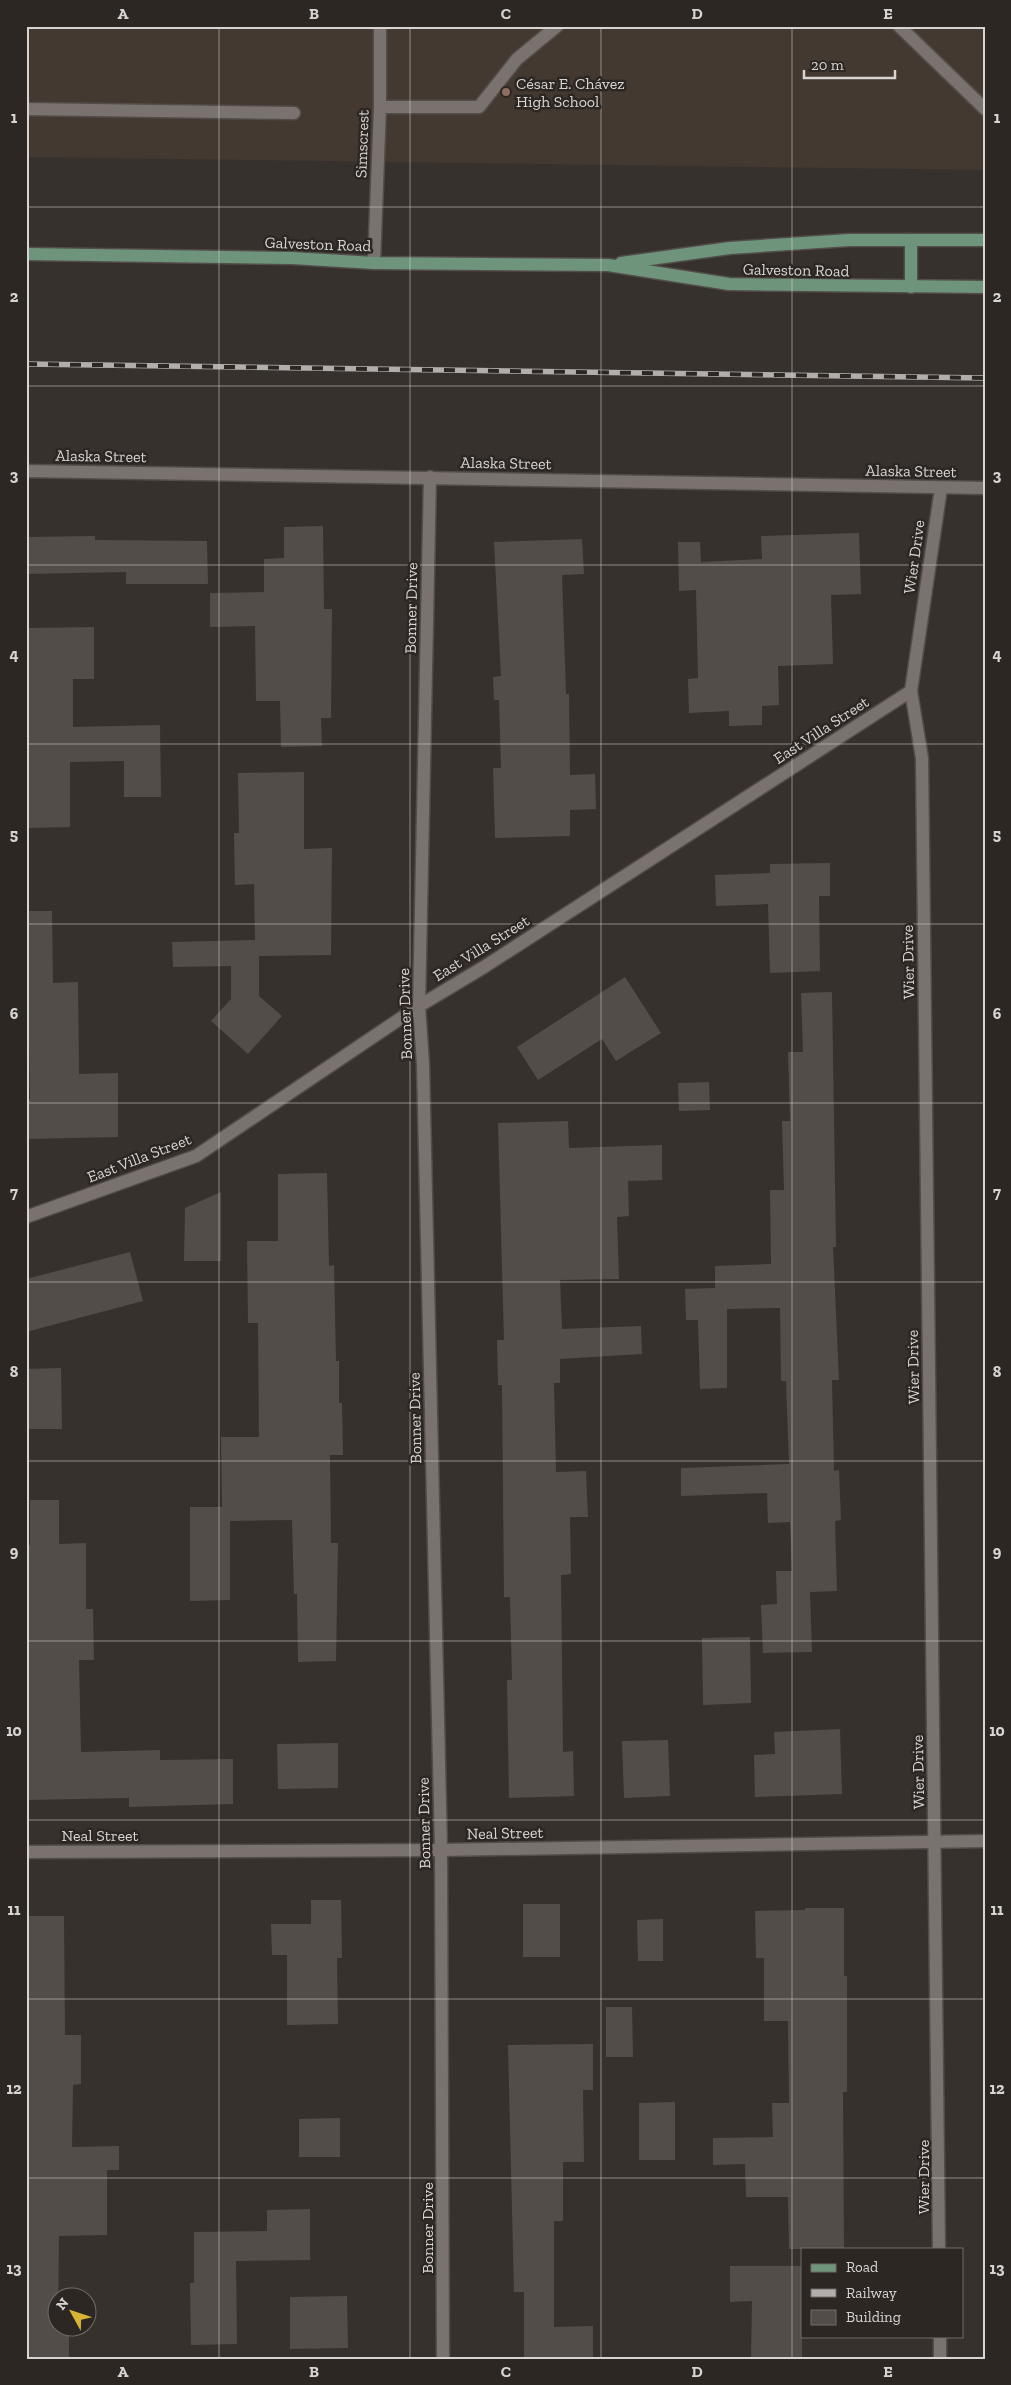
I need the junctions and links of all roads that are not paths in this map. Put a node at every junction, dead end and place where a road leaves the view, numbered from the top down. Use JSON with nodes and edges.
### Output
{"nodes":[{"id":1,"x":380,"y":26,"type":"edge"},
{"id":2,"x":557,"y":26,"type":"edge"},
{"id":3,"x":899,"y":26,"type":"edge"},
{"id":4,"x":380,"y":107,"type":"junction"},
{"id":5,"x":26,"y":108,"type":"edge"},
{"id":6,"x":985,"y":109,"type":"edge"},
{"id":7,"x":294,"y":113,"type":"dead end"},
{"id":8,"x":911,"y":240,"type":"junction"},
{"id":9,"x":985,"y":240,"type":"edge"},
{"id":10,"x":26,"y":254,"type":"edge"},
{"id":11,"x":374,"y":263,"type":"junction"},
{"id":12,"x":608,"y":265,"type":"junction"},
{"id":13,"x":911,"y":287,"type":"junction"},
{"id":14,"x":985,"y":287,"type":"edge"},
{"id":15,"x":26,"y":471,"type":"edge"},
{"id":16,"x":430,"y":477,"type":"junction"},
{"id":17,"x":941,"y":488,"type":"junction"},
{"id":18,"x":985,"y":488,"type":"edge"},
{"id":19,"x":911,"y":691,"type":"junction"},
{"id":20,"x":419,"y":1006,"type":"junction"},
{"id":21,"x":26,"y":1217,"type":"edge"},
{"id":22,"x":985,"y":1841,"type":"edge"},
{"id":23,"x":935,"y":1842,"type":"junction"},
{"id":24,"x":441,"y":1850,"type":"junction"},
{"id":25,"x":26,"y":1852,"type":"edge"},
{"id":26,"x":939,"y":2248,"type":"edge"},
{"id":27,"x":940,"y":2338,"type":"edge"},
{"id":28,"x":444,"y":2359,"type":"edge"},
{"id":29,"x":940,"y":2359,"type":"edge"}],
"edges":[{"from":1,"to":4,"type":"street","name":"Simscrest"},
{"from":2,"to":4,"type":"street"},
{"from":3,"to":6,"type":"street"},
{"from":4,"to":11,"type":"street","name":"Simscrest"},
{"from":5,"to":7,"type":"street"},
{"from":8,"to":9,"type":"main road","name":"Galveston Road"},
{"from":8,"to":12,"type":"main road","name":"Galveston Road"},
{"from":8,"to":13,"type":"main road"},
{"from":10,"to":11,"type":"main road","name":"Galveston Road"},
{"from":11,"to":12,"type":"main road","name":"Galveston Road"},
{"from":12,"to":13,"type":"main road","name":"Galveston Road"},
{"from":13,"to":14,"type":"main road","name":"Galveston Road"},
{"from":15,"to":16,"type":"street","name":"Alaska Street"},
{"from":16,"to":17,"type":"street","name":"Alaska Street"},
{"from":16,"to":20,"type":"street","name":"Bonner Drive"},
{"from":17,"to":18,"type":"street","name":"Alaska Street"},
{"from":17,"to":19,"type":"street","name":"Wier Drive"},
{"from":19,"to":20,"type":"street","name":"East Villa Street"},
{"from":19,"to":23,"type":"street","name":"Wier Drive"},
{"from":20,"to":21,"type":"street","name":"East Villa Street"},
{"from":20,"to":24,"type":"street","name":"Bonner Drive"},
{"from":22,"to":23,"type":"street","name":"Neal Street"},
{"from":23,"to":24,"type":"street","name":"Neal Street"},
{"from":23,"to":26,"type":"street","name":"Wier Drive"},
{"from":24,"to":25,"type":"street","name":"Neal Street"},
{"from":24,"to":28,"type":"street","name":"Bonner Drive"},
{"from":27,"to":29,"type":"street"}]}
